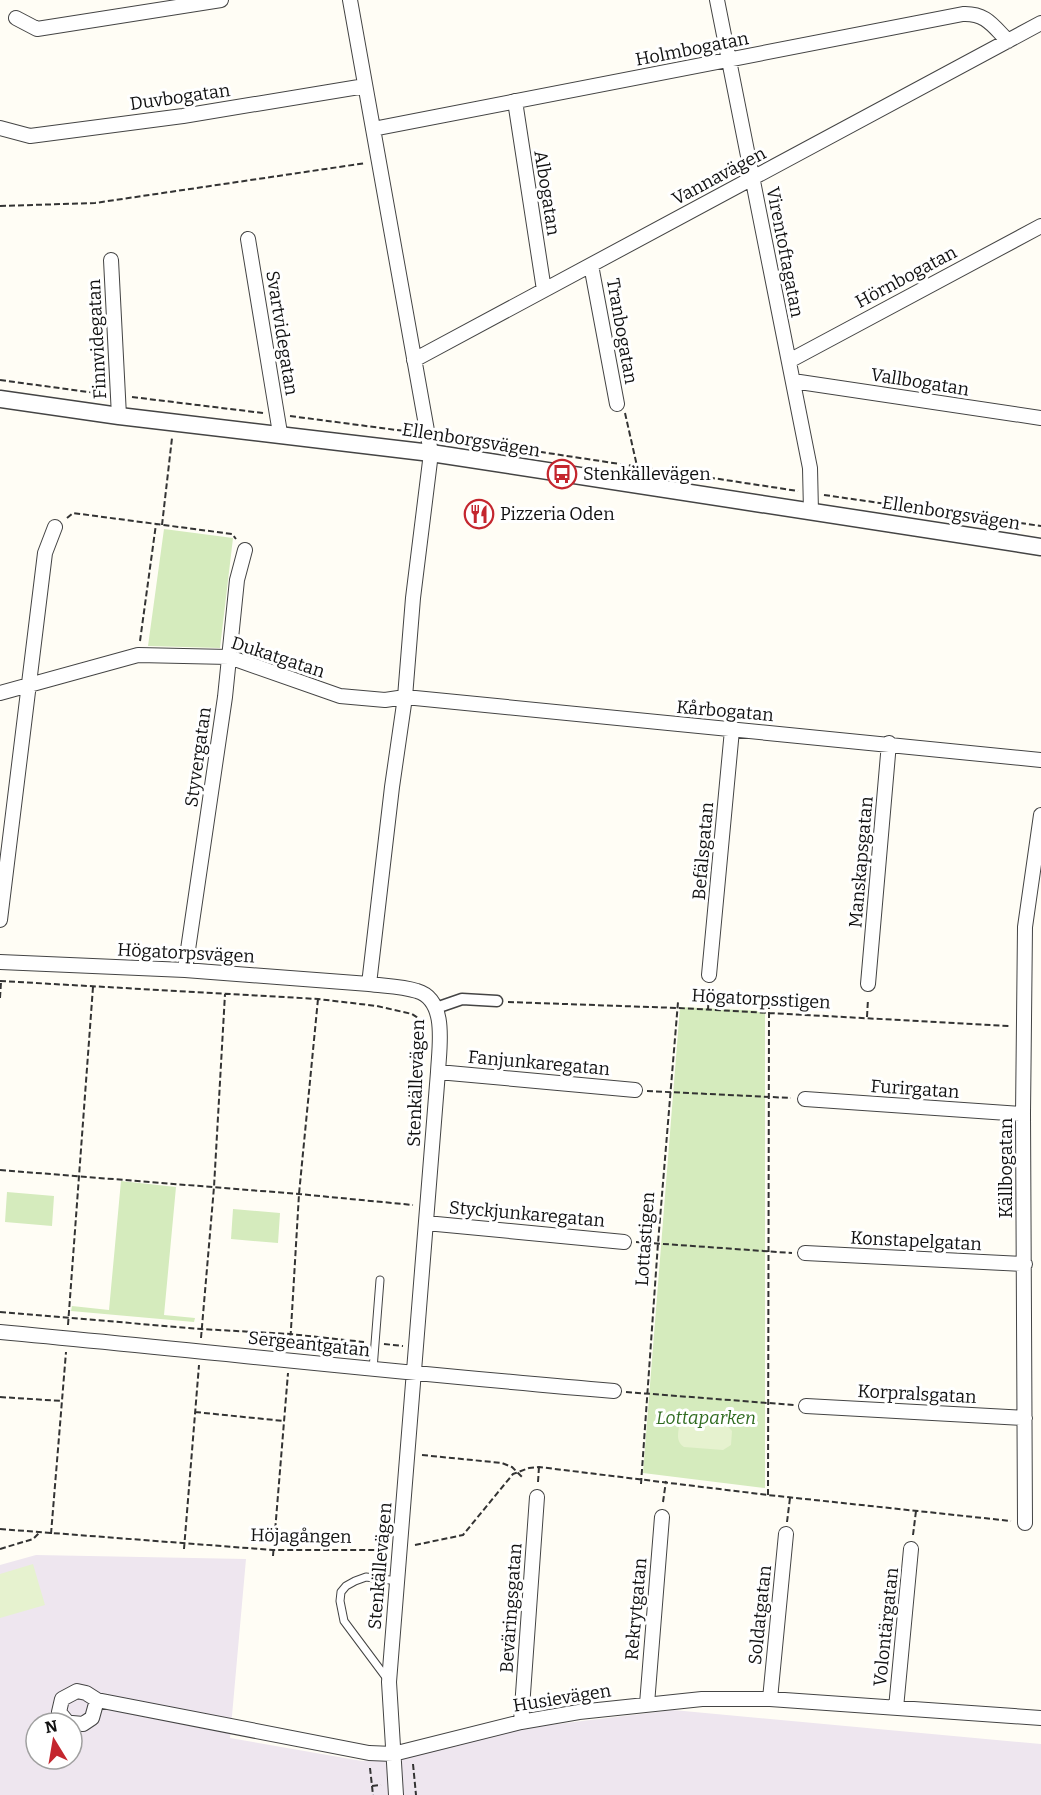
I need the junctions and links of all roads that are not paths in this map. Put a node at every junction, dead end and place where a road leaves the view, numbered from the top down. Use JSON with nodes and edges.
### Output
{"nodes":[{"id":1,"x":222,"y":0,"type":"edge"},
{"id":2,"x":350,"y":0,"type":"edge"},
{"id":3,"x":717,"y":0,"type":"edge"},
{"id":4,"x":16,"y":18,"type":"dead end"},
{"id":5,"x":1041,"y":23,"type":"edge"},
{"id":6,"x":1008,"y":41,"type":"junction"},
{"id":7,"x":729,"y":60,"type":"junction"},
{"id":8,"x":365,"y":86,"type":"junction"},
{"id":9,"x":515,"y":101,"type":"junction"},
{"id":10,"x":0,"y":128,"type":"edge"},
{"id":11,"x":373,"y":129,"type":"junction"},
{"id":12,"x":753,"y":179,"type":"junction"},
{"id":13,"x":1041,"y":226,"type":"edge"},
{"id":14,"x":248,"y":238,"type":"dead end"},
{"id":15,"x":111,"y":260,"type":"dead end"},
{"id":16,"x":591,"y":265,"type":"junction"},
{"id":17,"x":544,"y":290,"type":"junction"},
{"id":18,"x":414,"y":360,"type":"junction"},
{"id":19,"x":789,"y":361,"type":"junction"},
{"id":20,"x":793,"y":381,"type":"junction"},
{"id":21,"x":0,"y":399,"type":"edge"},
{"id":22,"x":617,"y":404,"type":"road end"},
{"id":23,"x":119,"y":416,"type":"junction"},
{"id":24,"x":1041,"y":418,"type":"edge"},
{"id":25,"x":280,"y":433,"type":"junction"},
{"id":26,"x":431,"y":453,"type":"junction"},
{"id":27,"x":811,"y":511,"type":"junction"},
{"id":28,"x":55,"y":527,"type":"road end"},
{"id":29,"x":1041,"y":546,"type":"edge"},
{"id":30,"x":245,"y":550,"type":"road end"},
{"id":31,"x":229,"y":657,"type":"junction"},
{"id":32,"x":30,"y":686,"type":"junction"},
{"id":33,"x":0,"y":693,"type":"edge"},
{"id":34,"x":405,"y":697,"type":"junction"},
{"id":35,"x":732,"y":730,"type":"junction"},
{"id":36,"x":889,"y":744,"type":"junction"},
{"id":37,"x":1041,"y":760,"type":"edge"},
{"id":38,"x":1041,"y":815,"type":"edge"},
{"id":39,"x":0,"y":920,"type":"edge"},
{"id":40,"x":0,"y":962,"type":"edge"},
{"id":41,"x":185,"y":970,"type":"junction"},
{"id":42,"x":709,"y":975,"type":"road end"},
{"id":43,"x":369,"y":984,"type":"junction"},
{"id":44,"x":868,"y":984,"type":"road end"},
{"id":45,"x":497,"y":1001,"type":"road end"},
{"id":46,"x":435,"y":1008,"type":"junction"},
{"id":47,"x":438,"y":1072,"type":"junction"},
{"id":48,"x":635,"y":1090,"type":"road end"},
{"id":49,"x":805,"y":1099,"type":"road end"},
{"id":50,"x":1023,"y":1114,"type":"junction"},
{"id":51,"x":426,"y":1223,"type":"junction"},
{"id":52,"x":624,"y":1242,"type":"road end"},
{"id":53,"x":805,"y":1253,"type":"road end"},
{"id":54,"x":1025,"y":1264,"type":"junction"},
{"id":55,"x":380,"y":1280,"type":"dead end"},
{"id":56,"x":0,"y":1332,"type":"edge"},
{"id":57,"x":374,"y":1369,"type":"junction"},
{"id":58,"x":415,"y":1374,"type":"junction"},
{"id":59,"x":614,"y":1391,"type":"road end"},
{"id":60,"x":806,"y":1406,"type":"road end"},
{"id":61,"x":1025,"y":1418,"type":"junction"},
{"id":62,"x":537,"y":1497,"type":"dead end"},
{"id":63,"x":662,"y":1517,"type":"road end"},
{"id":64,"x":1025,"y":1523,"type":"road end"},
{"id":65,"x":786,"y":1534,"type":"road end"},
{"id":66,"x":911,"y":1549,"type":"road end"},
{"id":67,"x":398,"y":1581,"type":"junction"},
{"id":68,"x":389,"y":1682,"type":"junction"},
{"id":69,"x":97,"y":1700,"type":"junction"},
{"id":70,"x":770,"y":1700,"type":"junction"},
{"id":71,"x":647,"y":1704,"type":"junction"},
{"id":72,"x":896,"y":1708,"type":"junction"},
{"id":73,"x":59,"y":1711,"type":"edge"},
{"id":74,"x":1041,"y":1718,"type":"edge"},
{"id":75,"x":521,"y":1722,"type":"junction"},
{"id":76,"x":84,"y":1723,"type":"edge"},
{"id":77,"x":393,"y":1754,"type":"junction"},
{"id":78,"x":396,"y":1795,"type":"edge"}],
"edges":[{"from":1,"to":4,"type":"street"},
{"from":2,"to":8,"type":"street"},
{"from":3,"to":7,"type":"street","name":"Virentoftagatan"},
{"from":5,"to":6,"type":"street","name":"Vannavägen"},
{"from":6,"to":7,"type":"street","name":"Holmbogatan"},
{"from":6,"to":12,"type":"street","name":"Vannavägen"},
{"from":7,"to":9,"type":"street","name":"Holmbogatan"},
{"from":7,"to":12,"type":"street","name":"Virentoftagatan"},
{"from":8,"to":10,"type":"street","name":"Duvbogatan"},
{"from":8,"to":11,"type":"street"},
{"from":9,"to":11,"type":"street","name":"Holmbogatan"},
{"from":9,"to":17,"type":"street","name":"Albogatan"},
{"from":11,"to":18,"type":"street"},
{"from":12,"to":16,"type":"street","name":"Vannavägen"},
{"from":12,"to":19,"type":"street","name":"Virentoftagatan"},
{"from":13,"to":19,"type":"street","name":"Hörnbogatan"},
{"from":14,"to":25,"type":"street","name":"Svartvidegatan"},
{"from":15,"to":23,"type":"street","name":"Finnvidegatan"},
{"from":16,"to":17,"type":"street","name":"Vannavägen"},
{"from":16,"to":22,"type":"street","name":"Tranbogatan"},
{"from":17,"to":18,"type":"street","name":"Vannavägen"},
{"from":18,"to":26,"type":"street"},
{"from":19,"to":20,"type":"street","name":"Virentoftagatan"},
{"from":20,"to":24,"type":"street","name":"Vallbogatan"},
{"from":20,"to":27,"type":"street","name":"Virentoftagatan"},
{"from":21,"to":23,"type":"street","name":"Ellenborgsvägen"},
{"from":23,"to":25,"type":"street","name":"Ellenborgsvägen"},
{"from":25,"to":26,"type":"street","name":"Ellenborgsvägen"},
{"from":26,"to":27,"type":"street","name":"Ellenborgsvägen"},
{"from":26,"to":34,"type":"street"},
{"from":27,"to":29,"type":"street","name":"Ellenborgsvägen"},
{"from":28,"to":32,"type":"street"},
{"from":30,"to":31,"type":"street","name":"Styvergatan"},
{"from":31,"to":32,"type":"street","name":"Dukatgatan"},
{"from":31,"to":34,"type":"street","name":"Dukatgatan"},
{"from":31,"to":41,"type":"street","name":"Styvergatan"},
{"from":32,"to":33,"type":"street","name":"Dukatgatan"},
{"from":32,"to":39,"type":"street"},
{"from":34,"to":35,"type":"street","name":"Kårbogatan"},
{"from":34,"to":43,"type":"street"},
{"from":35,"to":36,"type":"street","name":"Kårbogatan"},
{"from":35,"to":42,"type":"street","name":"Befälsgatan"},
{"from":36,"to":37,"type":"street","name":"Kårbogatan"},
{"from":36,"to":44,"type":"street","name":"Manskapsgatan"},
{"from":38,"to":50,"type":"street","name":"Källbogatan"},
{"from":40,"to":41,"type":"street","name":"Högatorpsvägen"},
{"from":41,"to":43,"type":"street","name":"Högatorpsvägen"},
{"from":43,"to":46,"type":"street","name":"Stenkällevägen"},
{"from":45,"to":46,"type":"street"},
{"from":46,"to":47,"type":"street","name":"Stenkällevägen"},
{"from":47,"to":48,"type":"street","name":"Fanjunkaregatan"},
{"from":47,"to":51,"type":"street","name":"Stenkällevägen"},
{"from":49,"to":50,"type":"street","name":"Furirgatan"},
{"from":50,"to":54,"type":"street","name":"Källbogatan"},
{"from":51,"to":52,"type":"street","name":"Styckjunkaregatan"},
{"from":51,"to":58,"type":"street","name":"Stenkällevägen"},
{"from":53,"to":54,"type":"street","name":"Konstapelgatan"},
{"from":54,"to":61,"type":"street","name":"Källbogatan"},
{"from":55,"to":57,"type":"lane"},
{"from":56,"to":57,"type":"street","name":"Sergeantgatan"},
{"from":57,"to":58,"type":"street","name":"Sergeantgatan"},
{"from":58,"to":59,"type":"street","name":"Sergeantgatan"},
{"from":58,"to":67,"type":"street","name":"Stenkällevägen"},
{"from":60,"to":61,"type":"street","name":"Korpralsgatan"},
{"from":61,"to":64,"type":"street","name":"Källbogatan"},
{"from":62,"to":75,"type":"street","name":"Beväringsgatan"},
{"from":63,"to":71,"type":"street","name":"Rekrytgatan"},
{"from":65,"to":70,"type":"street","name":"Soldatgatan"},
{"from":66,"to":72,"type":"street","name":"Volontärgatan"},
{"from":67,"to":68,"type":"street","name":"Stenkällevägen"},
{"from":67,"to":68,"type":"lane"},
{"from":68,"to":77,"type":"street","name":"Stenkällevägen"},
{"from":69,"to":73,"type":"street","name":"Husievägen"},
{"from":69,"to":76,"type":"street","name":"Husievägen"},
{"from":69,"to":77,"type":"street","name":"Husievägen"},
{"from":70,"to":71,"type":"street","name":"Husievägen"},
{"from":70,"to":72,"type":"street","name":"Husievägen"},
{"from":71,"to":75,"type":"street","name":"Husievägen"},
{"from":72,"to":74,"type":"street","name":"Husievägen"},
{"from":75,"to":77,"type":"street","name":"Husievägen"},
{"from":77,"to":78,"type":"street","name":"Stenkällevägen"}]}
